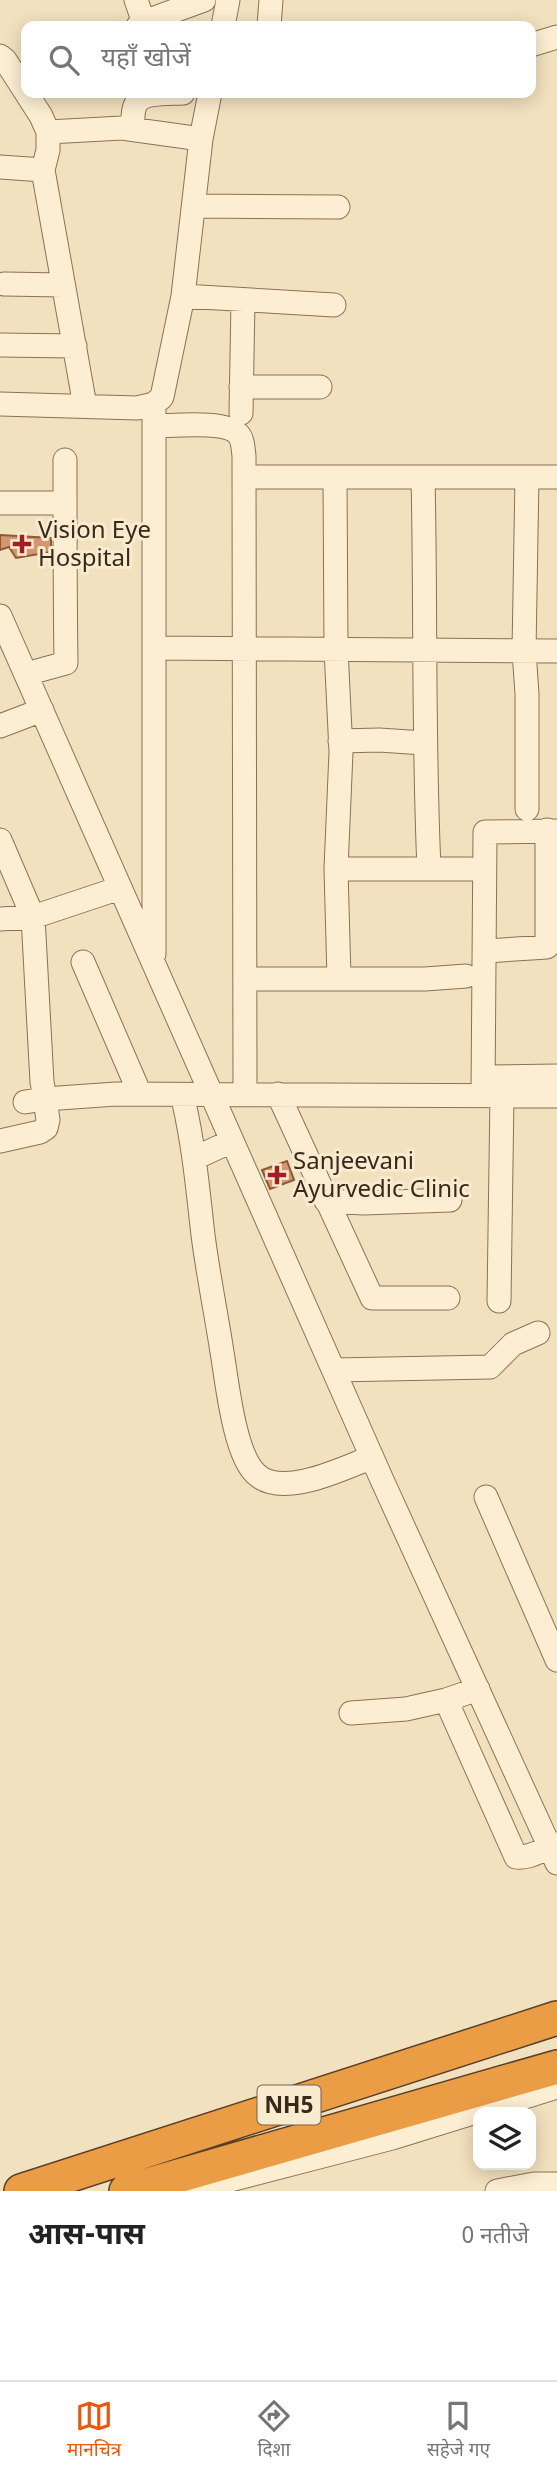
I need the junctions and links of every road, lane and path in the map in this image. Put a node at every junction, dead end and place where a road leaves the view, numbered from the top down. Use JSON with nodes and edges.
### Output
{"nodes":[{"id":1,"x":136,"y":0,"type":"edge"},
{"id":2,"x":204,"y":0,"type":"edge"},
{"id":3,"x":228,"y":0,"type":"edge"},
{"id":4,"x":271,"y":0,"type":"edge"},
{"id":5,"x":140,"y":21,"type":"edge"},
{"id":6,"x":151,"y":21,"type":"edge"},
{"id":7,"x":224,"y":21,"type":"edge"},
{"id":8,"x":269,"y":21,"type":"edge"},
{"id":9,"x":557,"y":37,"type":"edge"},
{"id":10,"x":536,"y":43,"type":"edge"},
{"id":11,"x":0,"y":56,"type":"edge"},
{"id":12,"x":21,"y":82,"type":"edge"},
{"id":13,"x":31,"y":98,"type":"edge"},
{"id":14,"x":143,"y":98,"type":"edge"},
{"id":15,"x":209,"y":98,"type":"edge"},
{"id":16,"x":133,"y":130,"type":"junction"},
{"id":17,"x":48,"y":132,"type":"junction"},
{"id":18,"x":201,"y":139,"type":"junction"},
{"id":19,"x":0,"y":167,"type":"edge"},
{"id":20,"x":43,"y":170,"type":"junction"},
{"id":21,"x":194,"y":206,"type":"junction"},
{"id":22,"x":338,"y":206,"type":"dead end"},
{"id":23,"x":4,"y":284,"type":"dead end"},
{"id":24,"x":63,"y":285,"type":"junction"},
{"id":25,"x":183,"y":296,"type":"junction"},
{"id":26,"x":243,"y":300,"type":"junction"},
{"id":27,"x":334,"y":305,"type":"dead end"},
{"id":28,"x":0,"y":345,"type":"edge"},
{"id":29,"x":75,"y":346,"type":"junction"},
{"id":30,"x":242,"y":387,"type":"junction"},
{"id":31,"x":320,"y":387,"type":"dead end"},
{"id":32,"x":0,"y":404,"type":"edge"},
{"id":33,"x":85,"y":406,"type":"junction"},
{"id":34,"x":241,"y":413,"type":"dead end"},
{"id":35,"x":154,"y":415,"type":"junction"},
{"id":36,"x":65,"y":460,"type":"dead end"},
{"id":37,"x":245,"y":477,"type":"junction"},
{"id":38,"x":335,"y":477,"type":"junction"},
{"id":39,"x":423,"y":477,"type":"junction"},
{"id":40,"x":527,"y":477,"type":"junction"},
{"id":41,"x":557,"y":477,"type":"edge"},
{"id":42,"x":0,"y":503,"type":"edge"},
{"id":43,"x":65,"y":503,"type":"junction"},
{"id":44,"x":0,"y":616,"type":"edge"},
{"id":45,"x":154,"y":648,"type":"junction"},
{"id":46,"x":245,"y":649,"type":"junction"},
{"id":47,"x":336,"y":649,"type":"junction"},
{"id":48,"x":425,"y":650,"type":"junction"},
{"id":49,"x":524,"y":651,"type":"junction"},
{"id":50,"x":557,"y":651,"type":"edge"},
{"id":51,"x":26,"y":674,"type":"junction"},
{"id":52,"x":42,"y":710,"type":"junction"},
{"id":53,"x":0,"y":726,"type":"edge"},
{"id":54,"x":340,"y":741,"type":"junction"},
{"id":55,"x":424,"y":743,"type":"junction"},
{"id":56,"x":527,"y":809,"type":"dead end"},
{"id":57,"x":552,"y":831,"type":"edge"},
{"id":58,"x":0,"y":840,"type":"edge"},
{"id":59,"x":429,"y":868,"type":"junction"},
{"id":60,"x":337,"y":869,"type":"junction"},
{"id":61,"x":470,"y":869,"type":"dead end"},
{"id":62,"x":120,"y":888,"type":"junction"},
{"id":63,"x":33,"y":917,"type":"junction"},
{"id":64,"x":0,"y":919,"type":"edge"},
{"id":65,"x":552,"y":949,"type":"edge"},
{"id":66,"x":486,"y":951,"type":"junction"},
{"id":67,"x":83,"y":962,"type":"dead end"},
{"id":68,"x":153,"y":964,"type":"junction"},
{"id":69,"x":466,"y":976,"type":"dead end"},
{"id":70,"x":339,"y":978,"type":"junction"},
{"id":71,"x":245,"y":979,"type":"junction"},
{"id":72,"x":557,"y":1076,"type":"edge"},
{"id":73,"x":488,"y":1085,"type":"junction"},
{"id":74,"x":139,"y":1094,"type":"junction"},
{"id":75,"x":211,"y":1094,"type":"junction"},
{"id":76,"x":245,"y":1094,"type":"junction"},
{"id":77,"x":278,"y":1094,"type":"junction"},
{"id":78,"x":557,"y":1096,"type":"edge"},
{"id":79,"x":35,"y":1100,"type":"junction"},
{"id":80,"x":184,"y":1103,"type":"dead end"},
{"id":81,"x":0,"y":1141,"type":"edge"},
{"id":82,"x":232,"y":1141,"type":"junction"},
{"id":83,"x":195,"y":1158,"type":"junction"},
{"id":84,"x":450,"y":1200,"type":"dead end"},
{"id":85,"x":326,"y":1201,"type":"junction"},
{"id":86,"x":448,"y":1298,"type":"dead end"},
{"id":87,"x":499,"y":1301,"type":"dead end"},
{"id":88,"x":538,"y":1333,"type":"dead end"},
{"id":89,"x":334,"y":1370,"type":"junction"},
{"id":90,"x":372,"y":1457,"type":"junction"},
{"id":91,"x":486,"y":1497,"type":"dead end"},
{"id":92,"x":557,"y":1660,"type":"edge"},
{"id":93,"x":478,"y":1689,"type":"junction"},
{"id":94,"x":446,"y":1700,"type":"junction"},
{"id":95,"x":351,"y":1713,"type":"dead end"},
{"id":96,"x":555,"y":1851,"type":"edge"},
{"id":97,"x":557,"y":2018,"type":"edge"},
{"id":98,"x":557,"y":2067,"type":"edge"},
{"id":99,"x":557,"y":2087,"type":"edge"},
{"id":100,"x":557,"y":2184,"type":"edge"},
{"id":101,"x":179,"y":2186,"type":"edge"},
{"id":102,"x":21,"y":2191,"type":"edge"},
{"id":103,"x":126,"y":2191,"type":"edge"},
{"id":104,"x":497,"y":2191,"type":"edge"}],
"edges":[{"from":1,"to":5,"type":"street"},
{"from":2,"to":6,"type":"street"},
{"from":3,"to":7,"type":"street"},
{"from":4,"to":8,"type":"street"},
{"from":9,"to":10,"type":"street"},
{"from":11,"to":12,"type":"street"},
{"from":13,"to":17,"type":"street"},
{"from":14,"to":16,"type":"street"},
{"from":15,"to":18,"type":"street"},
{"from":16,"to":17,"type":"street"},
{"from":16,"to":18,"type":"street"},
{"from":17,"to":20,"type":"street"},
{"from":18,"to":21,"type":"street"},
{"from":19,"to":20,"type":"street"},
{"from":20,"to":24,"type":"street"},
{"from":21,"to":22,"type":"street"},
{"from":21,"to":25,"type":"street"},
{"from":23,"to":24,"type":"street"},
{"from":24,"to":29,"type":"street"},
{"from":25,"to":26,"type":"street"},
{"from":25,"to":35,"type":"street"},
{"from":26,"to":27,"type":"street"},
{"from":26,"to":30,"type":"street"},
{"from":28,"to":29,"type":"street"},
{"from":29,"to":33,"type":"street"},
{"from":30,"to":31,"type":"street"},
{"from":30,"to":34,"type":"street"},
{"from":32,"to":33,"type":"street"},
{"from":33,"to":35,"type":"street"},
{"from":35,"to":37,"type":"street"},
{"from":35,"to":45,"type":"street"},
{"from":36,"to":43,"type":"street"},
{"from":37,"to":38,"type":"street"},
{"from":37,"to":46,"type":"street"},
{"from":38,"to":39,"type":"street"},
{"from":38,"to":47,"type":"street"},
{"from":39,"to":40,"type":"street"},
{"from":39,"to":48,"type":"street"},
{"from":40,"to":41,"type":"street"},
{"from":40,"to":49,"type":"street"},
{"from":42,"to":43,"type":"street"},
{"from":43,"to":51,"type":"street"},
{"from":44,"to":51,"type":"street"},
{"from":45,"to":46,"type":"street"},
{"from":45,"to":68,"type":"street"},
{"from":46,"to":47,"type":"street"},
{"from":46,"to":71,"type":"street"},
{"from":47,"to":48,"type":"street"},
{"from":47,"to":54,"type":"street"},
{"from":48,"to":49,"type":"street"},
{"from":48,"to":55,"type":"street"},
{"from":49,"to":50,"type":"street"},
{"from":49,"to":56,"type":"street"},
{"from":51,"to":52,"type":"street"},
{"from":52,"to":53,"type":"street"},
{"from":52,"to":62,"type":"street"},
{"from":54,"to":55,"type":"street"},
{"from":54,"to":60,"type":"street"},
{"from":55,"to":59,"type":"street"},
{"from":57,"to":65,"type":"street"},
{"from":57,"to":66,"type":"street"},
{"from":58,"to":63,"type":"street"},
{"from":59,"to":60,"type":"street"},
{"from":59,"to":61,"type":"street"},
{"from":60,"to":70,"type":"street"},
{"from":62,"to":63,"type":"street"},
{"from":62,"to":68,"type":"street"},
{"from":63,"to":64,"type":"street"},
{"from":63,"to":79,"type":"street"},
{"from":65,"to":66,"type":"street"},
{"from":66,"to":73,"type":"street"},
{"from":67,"to":74,"type":"street"},
{"from":68,"to":75,"type":"street"},
{"from":69,"to":70,"type":"street"},
{"from":70,"to":71,"type":"street"},
{"from":71,"to":76,"type":"street"},
{"from":72,"to":73,"type":"street"},
{"from":73,"to":77,"type":"street"},
{"from":73,"to":78,"type":"street"},
{"from":73,"to":87,"type":"street"},
{"from":74,"to":75,"type":"street"},
{"from":74,"to":79,"type":"street"},
{"from":75,"to":76,"type":"street"},
{"from":75,"to":82,"type":"street"},
{"from":76,"to":77,"type":"street"},
{"from":77,"to":85,"type":"street"},
{"from":79,"to":81,"type":"street"},
{"from":80,"to":83,"type":"street"},
{"from":82,"to":83,"type":"street"},
{"from":82,"to":89,"type":"street"},
{"from":83,"to":90,"type":"street"},
{"from":84,"to":85,"type":"street"},
{"from":85,"to":86,"type":"street"},
{"from":88,"to":89,"type":"street"},
{"from":89,"to":90,"type":"street"},
{"from":90,"to":93,"type":"street"},
{"from":91,"to":92,"type":"street"},
{"from":93,"to":94,"type":"street"},
{"from":93,"to":96,"type":"street"},
{"from":94,"to":95,"type":"street"},
{"from":94,"to":96,"type":"street"},
{"from":97,"to":102,"type":"highway","number":"NH5"},
{"from":98,"to":101,"type":"highway","number":"NH5"},
{"from":99,"to":101,"type":"street"},
{"from":100,"to":104,"type":"street"},
{"from":101,"to":103,"type":"highway","number":"NH5"}]}
